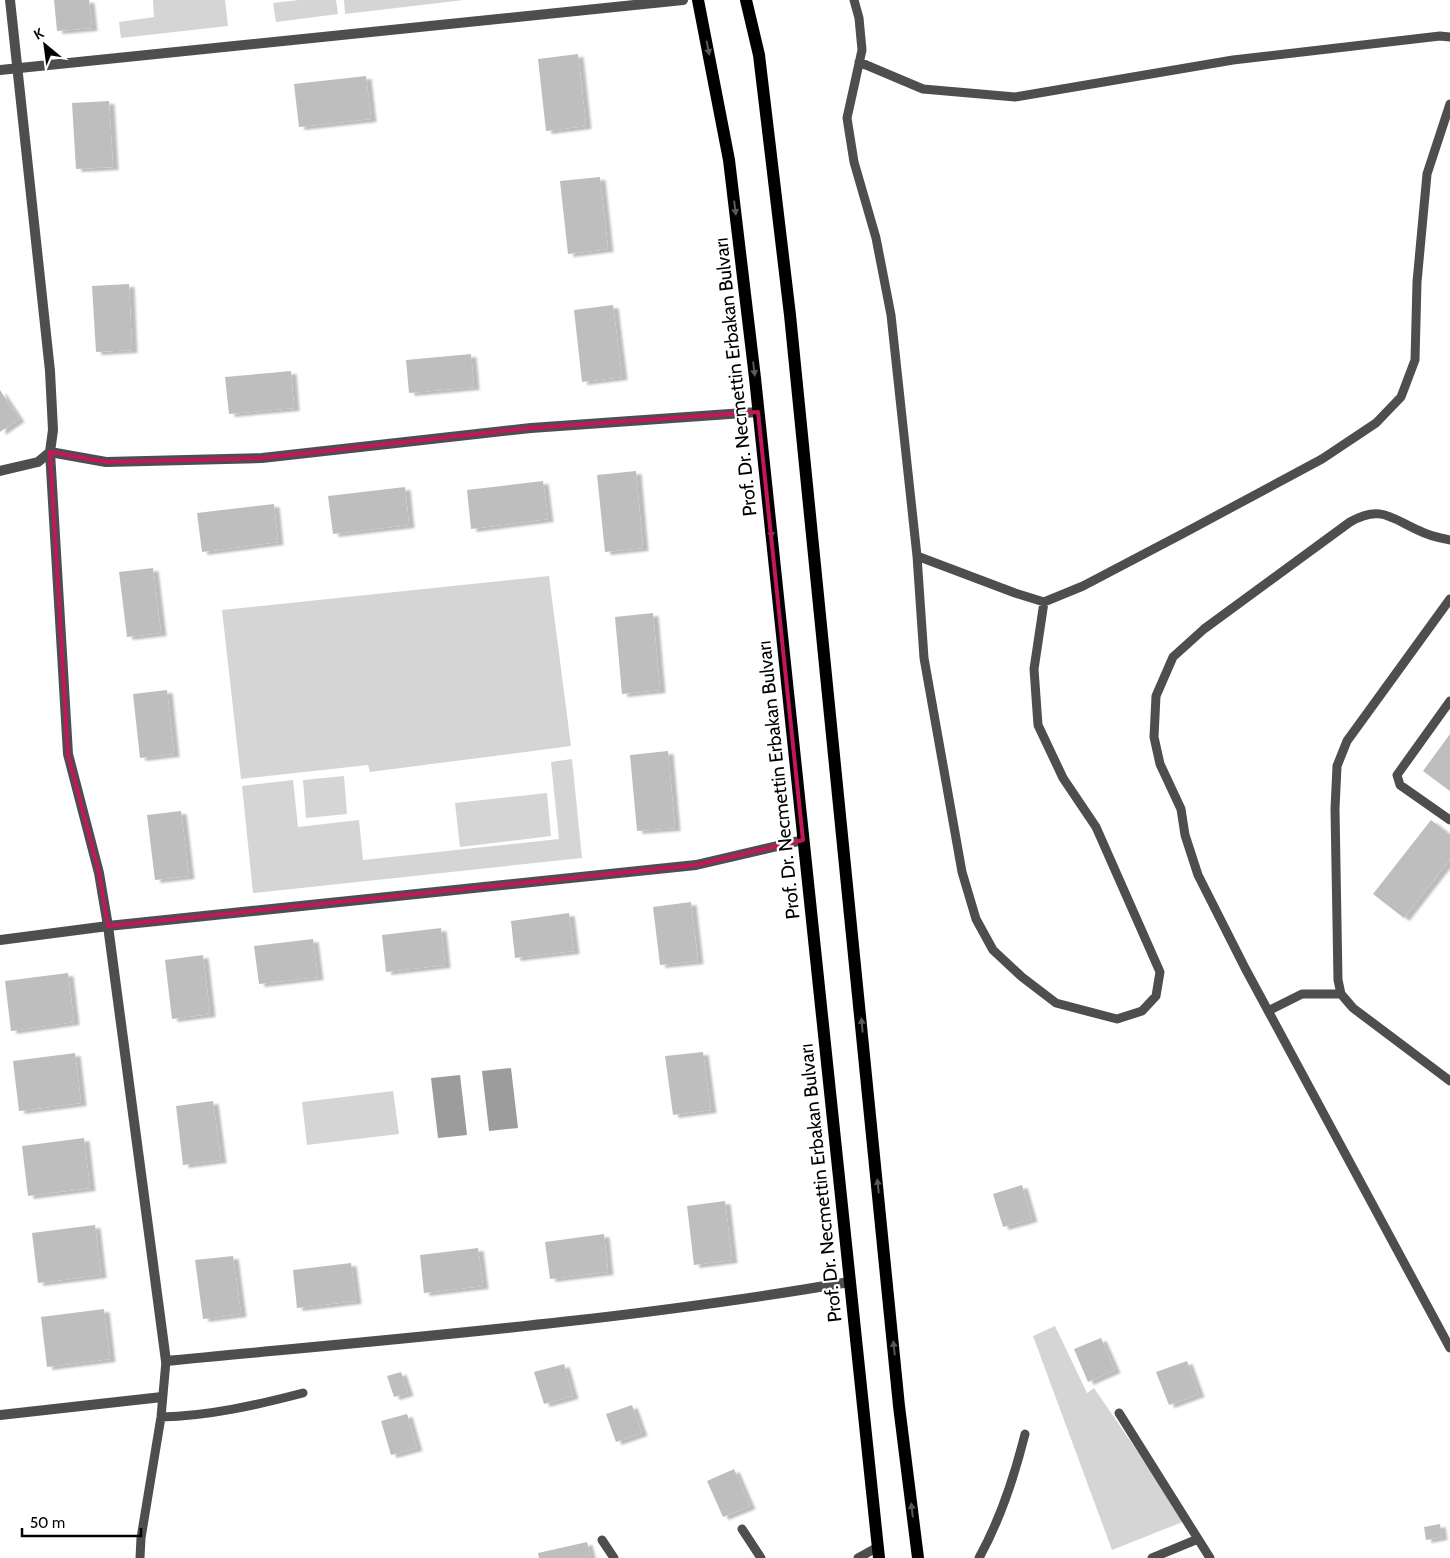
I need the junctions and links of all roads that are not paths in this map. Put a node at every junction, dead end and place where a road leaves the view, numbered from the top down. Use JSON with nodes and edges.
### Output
{"nodes":[{"id":1,"x":10,"y":0,"type":"edge"},
{"id":2,"x":683,"y":0,"type":"edge"},
{"id":3,"x":698,"y":0,"type":"edge"},
{"id":4,"x":746,"y":0,"type":"edge"},
{"id":5,"x":854,"y":0,"type":"edge"},
{"id":6,"x":1450,"y":37,"type":"edge"},
{"id":7,"x":859,"y":62,"type":"junction"},
{"id":8,"x":17,"y":69,"type":"junction"},
{"id":9,"x":0,"y":70,"type":"edge"},
{"id":10,"x":1450,"y":104,"type":"edge"},
{"id":11,"x":758,"y":412,"type":"junction"},
{"id":12,"x":50,"y":452,"type":"junction"},
{"id":13,"x":0,"y":471,"type":"edge"},
{"id":14,"x":1450,"y":540,"type":"edge"},
{"id":15,"x":917,"y":556,"type":"junction"},
{"id":16,"x":1450,"y":599,"type":"edge"},
{"id":17,"x":1044,"y":602,"type":"junction"},
{"id":18,"x":1450,"y":701,"type":"edge"},
{"id":19,"x":1450,"y":820,"type":"edge"},
{"id":20,"x":803,"y":840,"type":"junction"},
{"id":21,"x":108,"y":926,"type":"junction"},
{"id":22,"x":0,"y":940,"type":"edge"},
{"id":23,"x":1341,"y":994,"type":"junction"},
{"id":24,"x":1268,"y":1011,"type":"junction"},
{"id":25,"x":1450,"y":1081,"type":"edge"},
{"id":26,"x":849,"y":1282,"type":"junction"},
{"id":27,"x":1450,"y":1348,"type":"edge"},
{"id":28,"x":166,"y":1361,"type":"junction"},
{"id":29,"x":303,"y":1393,"type":"dead end"},
{"id":30,"x":162,"y":1397,"type":"junction"},
{"id":31,"x":1119,"y":1413,"type":"dead end"},
{"id":32,"x":0,"y":1415,"type":"edge"},
{"id":33,"x":161,"y":1417,"type":"junction"},
{"id":34,"x":1025,"y":1434,"type":"dead end"},
{"id":35,"x":742,"y":1529,"type":"dead end"},
{"id":36,"x":1198,"y":1539,"type":"junction"},
{"id":37,"x":602,"y":1540,"type":"dead end"},
{"id":38,"x":878,"y":1552,"type":"edge"},
{"id":39,"x":140,"y":1558,"type":"edge"},
{"id":40,"x":614,"y":1558,"type":"edge"},
{"id":41,"x":761,"y":1558,"type":"edge"},
{"id":42,"x":858,"y":1558,"type":"edge"},
{"id":43,"x":918,"y":1558,"type":"edge"},
{"id":44,"x":979,"y":1558,"type":"edge"},
{"id":45,"x":1152,"y":1558,"type":"edge"},
{"id":46,"x":1210,"y":1558,"type":"edge"}],
"edges":[{"from":1,"to":8,"type":"street"},
{"from":2,"to":8,"type":"street"},
{"from":3,"to":11,"type":"main road","name":"Prof. Dr. Necmettin Erbakan Bulvarı","one_way":true},
{"from":43,"to":4,"type":"main road","one_way":true},
{"from":5,"to":7,"type":"lane"},
{"from":6,"to":7,"type":"lane"},
{"from":7,"to":15,"type":"lane"},
{"from":8,"to":9,"type":"street"},
{"from":8,"to":12,"type":"street"},
{"from":10,"to":17,"type":"lane"},
{"from":11,"to":12,"type":"street"},
{"from":11,"to":20,"type":"main road","name":"Prof. Dr. Necmettin Erbakan Bulvarı","one_way":true},
{"from":12,"to":13,"type":"street"},
{"from":12,"to":21,"type":"street"},
{"from":14,"to":24,"type":"lane"},
{"from":15,"to":17,"type":"lane"},
{"from":15,"to":17,"type":"lane"},
{"from":16,"to":23,"type":"lane"},
{"from":18,"to":19,"type":"lane"},
{"from":20,"to":21,"type":"street"},
{"from":20,"to":26,"type":"main road","name":"Prof. Dr. Necmettin Erbakan Bulvarı"},
{"from":21,"to":22,"type":"street"},
{"from":21,"to":28,"type":"street"},
{"from":23,"to":24,"type":"lane"},
{"from":23,"to":25,"type":"lane"},
{"from":24,"to":27,"type":"lane"},
{"from":26,"to":28,"type":"street"},
{"from":26,"to":38,"type":"main road","name":"Prof. Dr. Necmettin Erbakan Bulvarı"},
{"from":28,"to":30,"type":"lane"},
{"from":29,"to":33,"type":"lane"},
{"from":30,"to":32,"type":"street"},
{"from":30,"to":33,"type":"lane"},
{"from":31,"to":36,"type":"lane"},
{"from":33,"to":39,"type":"lane"},
{"from":34,"to":44,"type":"lane"},
{"from":35,"to":41,"type":"lane"},
{"from":36,"to":45,"type":"lane"},
{"from":36,"to":46,"type":"lane"},
{"from":37,"to":40,"type":"lane"},
{"from":38,"to":42,"type":"lane"}]}
